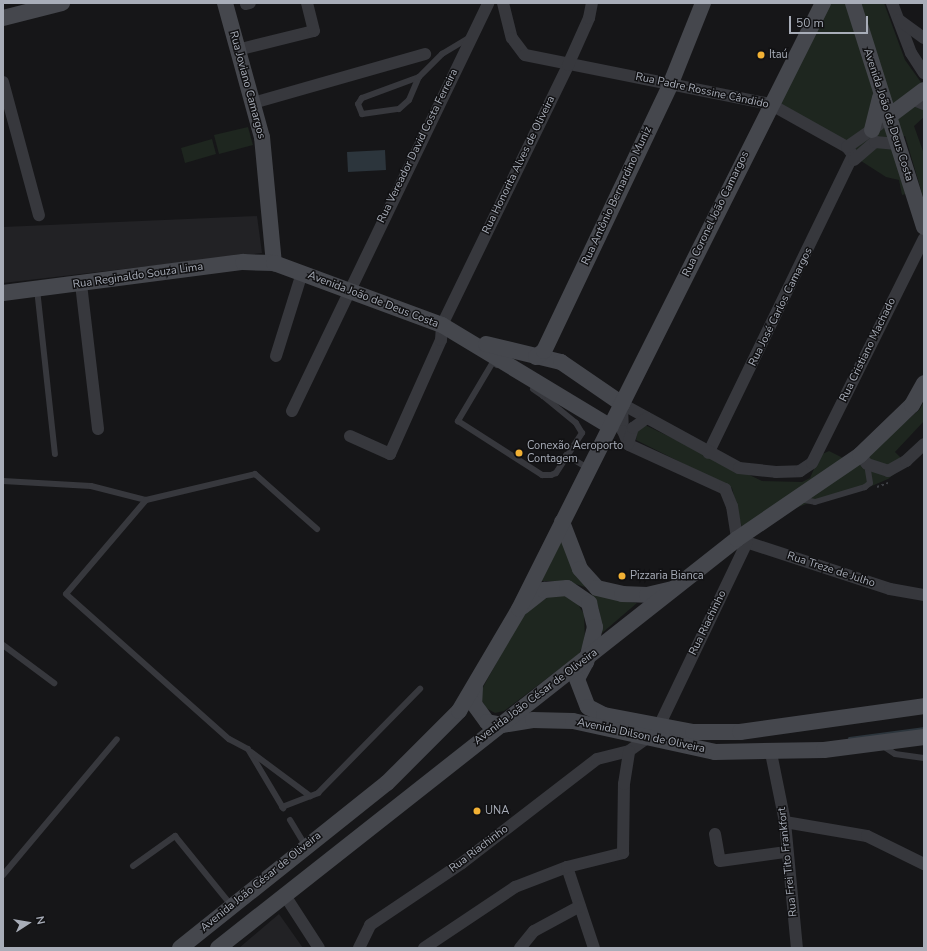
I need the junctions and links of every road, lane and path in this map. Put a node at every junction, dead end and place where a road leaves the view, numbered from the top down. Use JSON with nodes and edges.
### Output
{"nodes":[{"id":1,"x":62,"y":3,"type":"edge"},
{"id":2,"x":225,"y":3,"type":"edge"},
{"id":3,"x":307,"y":3,"type":"edge"},
{"id":4,"x":488,"y":3,"type":"edge"},
{"id":5,"x":503,"y":3,"type":"edge"},
{"id":6,"x":592,"y":3,"type":"edge"},
{"id":7,"x":703,"y":3,"type":"edge"},
{"id":8,"x":823,"y":3,"type":"edge"},
{"id":9,"x":853,"y":3,"type":"edge"},
{"id":10,"x":892,"y":3,"type":"edge"},
{"id":11,"x":30,"y":7,"type":"edge"},
{"id":12,"x":3,"y":18,"type":"edge"},
{"id":13,"x":898,"y":18,"type":"junction"},
{"id":14,"x":471,"y":37,"type":"junction"},
{"id":15,"x":924,"y":38,"type":"edge"},
{"id":16,"x":237,"y":50,"type":"junction"},
{"id":17,"x":424,"y":54,"type":"dead end"},
{"id":18,"x":568,"y":65,"type":"junction"},
{"id":19,"x":924,"y":73,"type":"edge"},
{"id":20,"x":419,"y":78,"type":"junction"},
{"id":21,"x":3,"y":82,"type":"edge"},
{"id":22,"x":671,"y":83,"type":"junction"},
{"id":23,"x":880,"y":96,"type":"junction"},
{"id":24,"x":921,"y":98,"type":"edge"},
{"id":25,"x":253,"y":103,"type":"junction"},
{"id":26,"x":770,"y":104,"type":"junction"},
{"id":27,"x":888,"y":117,"type":"junction"},
{"id":28,"x":872,"y":130,"type":"junction"},
{"id":29,"x":897,"y":144,"type":"junction"},
{"id":30,"x":847,"y":147,"type":"junction"},
{"id":31,"x":854,"y":160,"type":"junction"},
{"id":32,"x":39,"y":215,"type":"dead end"},
{"id":33,"x":924,"y":227,"type":"edge"},
{"id":34,"x":924,"y":238,"type":"edge"},
{"id":35,"x":274,"y":263,"type":"junction"},
{"id":36,"x":302,"y":273,"type":"junction"},
{"id":37,"x":81,"y":284,"type":"junction"},
{"id":38,"x":37,"y":289,"type":"junction"},
{"id":39,"x":348,"y":289,"type":"junction"},
{"id":40,"x":3,"y":293,"type":"edge"},
{"id":41,"x":442,"y":325,"type":"junction"},
{"id":42,"x":471,"y":340,"type":"junction"},
{"id":43,"x":276,"y":356,"type":"dead end"},
{"id":44,"x":536,"y":357,"type":"junction"},
{"id":45,"x":561,"y":362,"type":"junction"},
{"id":46,"x":924,"y":383,"type":"edge"},
{"id":47,"x":548,"y":392,"type":"junction"},
{"id":48,"x":622,"y":404,"type":"junction"},
{"id":49,"x":292,"y":411,"type":"dead end"},
{"id":50,"x":647,"y":418,"type":"junction"},
{"id":51,"x":611,"y":427,"type":"junction"},
{"id":52,"x":98,"y":429,"type":"dead end"},
{"id":53,"x":350,"y":436,"type":"dead end"},
{"id":54,"x":628,"y":444,"type":"junction"},
{"id":55,"x":924,"y":444,"type":"edge"},
{"id":56,"x":708,"y":453,"type":"junction"},
{"id":57,"x":55,"y":454,"type":"dead end"},
{"id":58,"x":566,"y":455,"type":"junction"},
{"id":59,"x":863,"y":460,"type":"junction"},
{"id":60,"x":812,"y":463,"type":"joint"},
{"id":61,"x":590,"y":468,"type":"junction"},
{"id":62,"x":3,"y":481,"type":"edge"},
{"id":63,"x":796,"y":498,"type":"junction"},
{"id":64,"x":146,"y":500,"type":"junction"},
{"id":65,"x":562,"y":522,"type":"junction"},
{"id":66,"x":318,"y":529,"type":"dead end"},
{"id":67,"x":742,"y":541,"type":"junction"},
{"id":68,"x":678,"y":588,"type":"junction"},
{"id":69,"x":924,"y":596,"type":"edge"},
{"id":70,"x":519,"y":609,"type":"junction"},
{"id":71,"x":3,"y":645,"type":"edge"},
{"id":72,"x":587,"y":658,"type":"junction"},
{"id":73,"x":54,"y":683,"type":"dead end"},
{"id":74,"x":475,"y":687,"type":"junction"},
{"id":75,"x":420,"y":689,"type":"dead end"},
{"id":76,"x":924,"y":706,"type":"edge"},
{"id":77,"x":502,"y":725,"type":"junction"},
{"id":78,"x":659,"y":726,"type":"junction"},
{"id":79,"x":924,"y":737,"type":"edge"},
{"id":80,"x":647,"y":738,"type":"junction"},
{"id":81,"x":117,"y":739,"type":"dead end"},
{"id":82,"x":880,"y":744,"type":"junction"},
{"id":83,"x":248,"y":749,"type":"junction"},
{"id":84,"x":630,"y":751,"type":"junction"},
{"id":85,"x":771,"y":753,"type":"junction"},
{"id":86,"x":924,"y":758,"type":"edge"},
{"id":87,"x":310,"y":796,"type":"junction"},
{"id":88,"x":290,"y":820,"type":"dead end"},
{"id":89,"x":785,"y":822,"type":"junction"},
{"id":90,"x":715,"y":834,"type":"dead end"},
{"id":91,"x":306,"y":846,"type":"junction"},
{"id":92,"x":786,"y":852,"type":"junction"},
{"id":93,"x":924,"y":864,"type":"edge"},
{"id":94,"x":133,"y":866,"type":"dead end"},
{"id":95,"x":567,"y":867,"type":"junction"},
{"id":96,"x":3,"y":875,"type":"edge"},
{"id":97,"x":284,"y":894,"type":"junction"},
{"id":98,"x":231,"y":905,"type":"junction"},
{"id":99,"x":580,"y":906,"type":"junction"},
{"id":100,"x":360,"y":943,"type":"edge"},
{"id":101,"x":180,"y":948,"type":"edge"},
{"id":102,"x":218,"y":948,"type":"edge"},
{"id":103,"x":319,"y":948,"type":"edge"},
{"id":104,"x":348,"y":948,"type":"edge"},
{"id":105,"x":424,"y":948,"type":"edge"},
{"id":106,"x":520,"y":948,"type":"edge"},
{"id":107,"x":594,"y":948,"type":"edge"},
{"id":108,"x":797,"y":948,"type":"edge"}],
"edges":[{"from":1,"to":11,"type":"main road"},
{"from":2,"to":16,"type":"main road","name":"Rua Joviano Camargos"},
{"from":3,"to":16,"type":"street"},
{"from":4,"to":14,"type":"street","name":"Rua Vereador David Costa Ferreira"},
{"from":5,"to":18,"type":"street","name":"Rua Padre Rossine Cândido"},
{"from":6,"to":18,"type":"street","name":"Rua Honorita Alves de Oliveira"},
{"from":7,"to":22,"type":"main road","name":"Rua Antônio Bernardino Muniz"},
{"from":8,"to":26,"type":"main road","name":"Rua Coronel João Camargos"},
{"from":9,"to":23,"type":"main road","name":"Avenida João de Deus Costa"},
{"from":10,"to":13,"type":"street"},
{"from":11,"to":12,"type":"main road"},
{"from":13,"to":15,"type":"street"},
{"from":13,"to":19,"type":"street"},
{"from":14,"to":20,"type":"lane"},
{"from":14,"to":39,"type":"street","name":"Rua Vereador David Costa Ferreira"},
{"from":16,"to":25,"type":"main road","name":"Rua Joviano Camargos"},
{"from":17,"to":25,"type":"street"},
{"from":18,"to":22,"type":"street","name":"Rua Padre Rossine Cândido"},
{"from":18,"to":41,"type":"street","name":"Rua Honorita Alves de Oliveira"},
{"from":20,"to":20,"type":"lane"},
{"from":21,"to":32,"type":"street"},
{"from":22,"to":26,"type":"street","name":"Rua Padre Rossine Cândido"},
{"from":22,"to":44,"type":"main road","name":"Rua Antônio Bernardino Muniz"},
{"from":23,"to":27,"type":"main road","name":"Avenida João de Deus Costa"},
{"from":23,"to":28,"type":"main road"},
{"from":24,"to":27,"type":"main road"},
{"from":25,"to":35,"type":"main road","name":"Rua Joviano Camargos"},
{"from":26,"to":30,"type":"street","name":"Rua Padre Rossine Cândido"},
{"from":26,"to":48,"type":"main road","name":"Rua Coronel João Camargos"},
{"from":27,"to":28,"type":"street"},
{"from":27,"to":29,"type":"main road","name":"Avenida João de Deus Costa"},
{"from":28,"to":30,"type":"street"},
{"from":29,"to":31,"type":"street","name":"Rua José Carlos Camargos"},
{"from":29,"to":33,"type":"main road","name":"Avenida João de Deus Costa"},
{"from":30,"to":31,"type":"street"},
{"from":31,"to":56,"type":"street","name":"Rua José Carlos Camargos"},
{"from":34,"to":60,"type":"street","name":"Rua Cristiano Machado"},
{"from":35,"to":36,"type":"main road","name":"Avenida João de Deus Costa"},
{"from":35,"to":37,"type":"main road","name":"Rua Reginaldo Souza Lima"},
{"from":36,"to":39,"type":"main road","name":"Avenida João de Deus Costa"},
{"from":36,"to":43,"type":"street"},
{"from":37,"to":38,"type":"main road","name":"Rua Reginaldo Souza Lima"},
{"from":37,"to":52,"type":"street"},
{"from":38,"to":40,"type":"main road","name":"Rua Reginaldo Souza Lima"},
{"from":38,"to":57,"type":"lane"},
{"from":39,"to":41,"type":"main road","name":"Avenida João de Deus Costa"},
{"from":39,"to":49,"type":"street","name":"Rua Vereador David Costa Ferreira"},
{"from":41,"to":42,"type":"main road","name":"Avenida João de Deus Costa"},
{"from":41,"to":53,"type":"street","name":"Rua Honorita Alves de Oliveira"},
{"from":42,"to":44,"type":"main road","name":"Avenida João de Deus Costa"},
{"from":42,"to":47,"type":"main road","name":"Avenida João de Deus Costa"},
{"from":44,"to":45,"type":"main road","name":"Avenida João de Deus Costa"},
{"from":44,"to":47,"type":"main road"},
{"from":45,"to":47,"type":"main road"},
{"from":45,"to":48,"type":"main road","name":"Avenida João de Deus Costa"},
{"from":46,"to":59,"type":"main road"},
{"from":47,"to":51,"type":"main road","name":"Avenida João de Deus Costa"},
{"from":47,"to":58,"type":"lane"},
{"from":47,"to":58,"type":"lane"},
{"from":48,"to":50,"type":"street","name":"Avenida João de Deus Costa"},
{"from":48,"to":51,"type":"main road","name":"Rua Coronel João Camargos"},
{"from":48,"to":54,"type":"street"},
{"from":50,"to":54,"type":"street"},
{"from":50,"to":56,"type":"street","name":"Avenida João de Deus Costa"},
{"from":51,"to":61,"type":"main road","name":"Avenida João César de Oliveira"},
{"from":54,"to":67,"type":"street"},
{"from":55,"to":59,"type":"street"},
{"from":56,"to":60,"type":"street","name":"Avenida João de Deus Costa"},
{"from":58,"to":61,"type":"lane"},
{"from":59,"to":63,"type":"main road","name":"Avenida João César de Oliveira"},
{"from":59,"to":63,"type":"lane"},
{"from":61,"to":65,"type":"main road","name":"Avenida João César de Oliveira"},
{"from":62,"to":64,"type":"lane"},
{"from":63,"to":67,"type":"main road","name":"Avenida João César de Oliveira"},
{"from":64,"to":66,"type":"lane"},
{"from":64,"to":83,"type":"lane"},
{"from":65,"to":68,"type":"main road"},
{"from":65,"to":70,"type":"main road","name":"Avenida João César de Oliveira"},
{"from":67,"to":68,"type":"main road","name":"Avenida João César de Oliveira"},
{"from":67,"to":69,"type":"street","name":"Rua Treze de Julho"},
{"from":67,"to":78,"type":"street","name":"Rua Riachinho"},
{"from":68,"to":72,"type":"main road","name":"Avenida João César de Oliveira"},
{"from":70,"to":72,"type":"main road","name":"Avenida Dilson de Oliveira"},
{"from":70,"to":74,"type":"main road","name":"Avenida João César de Oliveira"},
{"from":71,"to":73,"type":"lane"},
{"from":72,"to":77,"type":"main road","name":"Avenida João César de Oliveira"},
{"from":72,"to":78,"type":"main road","name":"Avenida Dilson de Oliveira"},
{"from":74,"to":77,"type":"main road"},
{"from":74,"to":91,"type":"main road","name":"Avenida João César de Oliveira"},
{"from":75,"to":87,"type":"lane"},
{"from":76,"to":78,"type":"main road","name":"Avenida Dilson de Oliveira"},
{"from":77,"to":80,"type":"main road","name":"Avenida Dilson de Oliveira"},
{"from":77,"to":97,"type":"main road","name":"Avenida João César de Oliveira"},
{"from":79,"to":82,"type":"main road","name":"Avenida Dilson de Oliveira"},
{"from":80,"to":84,"type":"street","name":"Rua Riachinho"},
{"from":80,"to":85,"type":"main road","name":"Avenida Dilson de Oliveira"},
{"from":81,"to":96,"type":"lane"},
{"from":82,"to":85,"type":"main road","name":"Avenida Dilson de Oliveira"},
{"from":82,"to":86,"type":"lane"},
{"from":83,"to":87,"type":"lane"},
{"from":83,"to":87,"type":"lane"},
{"from":84,"to":95,"type":"street"},
{"from":84,"to":100,"type":"street","name":"Rua Riachinho"},
{"from":85,"to":89,"type":"street","name":"Rua Frei Tito Frankfort"},
{"from":88,"to":91,"type":"lane"},
{"from":89,"to":92,"type":"street","name":"Rua Frei Tito Frankfort"},
{"from":89,"to":93,"type":"street"},
{"from":90,"to":92,"type":"street"},
{"from":91,"to":98,"type":"main road","name":"Avenida João César de Oliveira"},
{"from":92,"to":108,"type":"street","name":"Rua Frei Tito Frankfort"},
{"from":94,"to":98,"type":"lane"},
{"from":95,"to":99,"type":"street"},
{"from":95,"to":105,"type":"street"},
{"from":97,"to":102,"type":"main road","name":"Avenida João César de Oliveira"},
{"from":97,"to":103,"type":"street"},
{"from":98,"to":101,"type":"main road","name":"Avenida João César de Oliveira"},
{"from":99,"to":106,"type":"street"},
{"from":99,"to":107,"type":"street"},
{"from":100,"to":104,"type":"street","name":"Rua Riachinho"}]}
